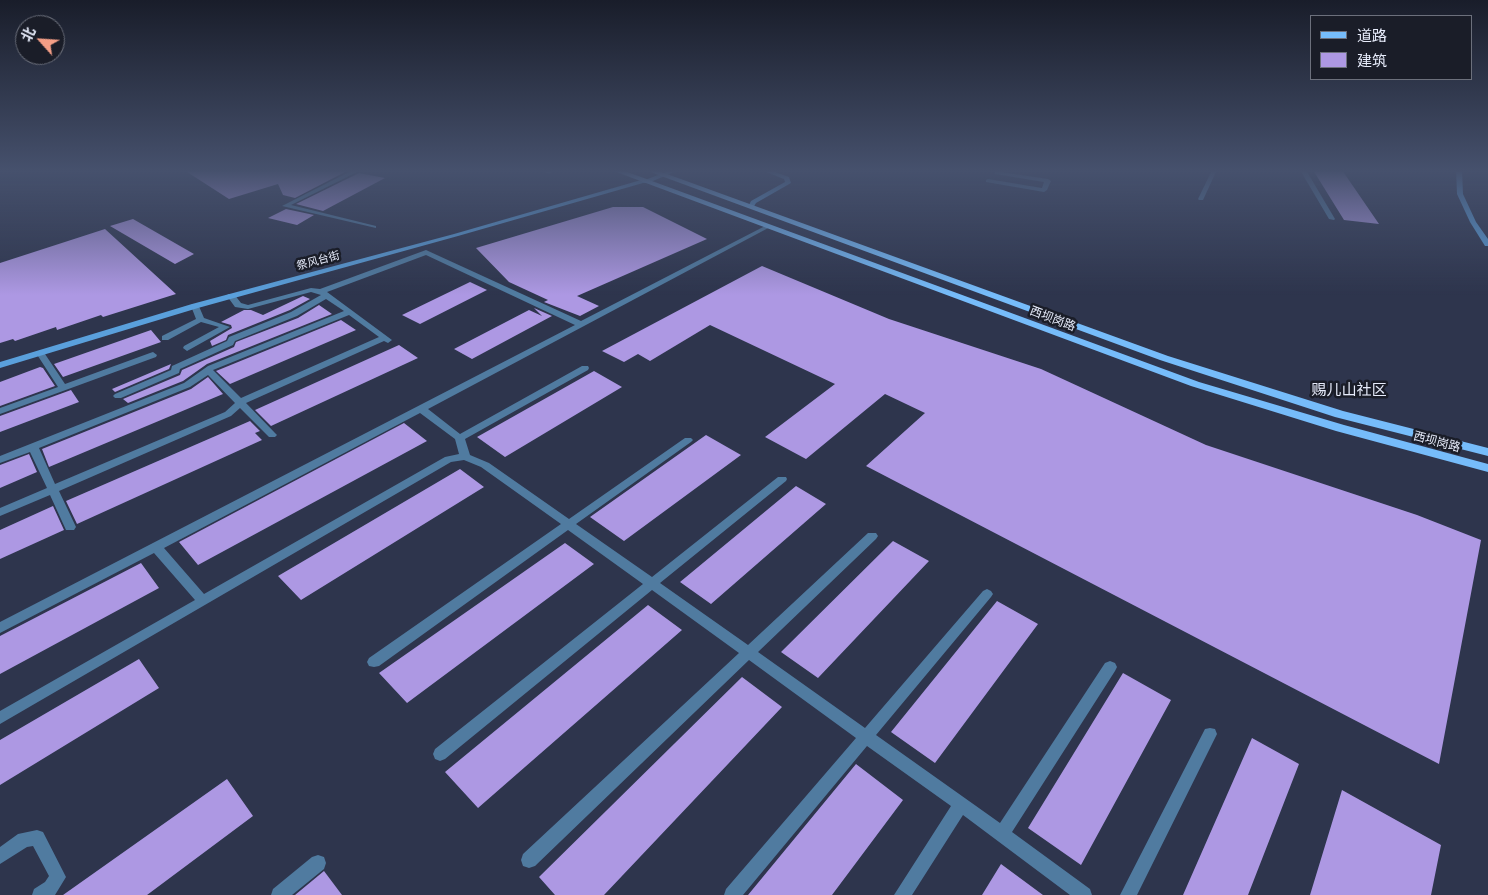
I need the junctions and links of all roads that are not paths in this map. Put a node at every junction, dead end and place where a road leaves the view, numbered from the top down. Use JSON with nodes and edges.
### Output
{"nodes":[{"id":1,"x":309,"y":212,"type":"edge"},
{"id":2,"x":537,"y":212,"type":"edge"},
{"id":3,"x":729,"y":212,"type":"edge"},
{"id":4,"x":761,"y":212,"type":"edge"},
{"id":5,"x":1328,"y":212,"type":"edge"},
{"id":6,"x":1469,"y":212,"type":"edge"},
{"id":7,"x":1332,"y":219,"type":"dead end"},
{"id":8,"x":769,"y":226,"type":"junction"},
{"id":9,"x":374,"y":227,"type":"dead end"},
{"id":10,"x":1488,"y":244,"type":"edge"},
{"id":11,"x":324,"y":293,"type":"junction"},
{"id":12,"x":231,"y":296,"type":"junction"},
{"id":13,"x":195,"y":306,"type":"junction"},
{"id":14,"x":349,"y":312,"type":"junction"},
{"id":15,"x":201,"y":319,"type":"junction"},
{"id":16,"x":580,"y":324,"type":"junction"},
{"id":17,"x":165,"y":338,"type":"dead end"},
{"id":18,"x":187,"y":348,"type":"dead end"},
{"id":19,"x":40,"y":353,"type":"junction"},
{"id":20,"x":153,"y":356,"type":"dead end"},
{"id":21,"x":0,"y":365,"type":"edge"},
{"id":22,"x":585,"y":368,"type":"dead end"},
{"id":23,"x":208,"y":370,"type":"junction"},
{"id":24,"x":63,"y":388,"type":"junction"},
{"id":25,"x":118,"y":396,"type":"dead end"},
{"id":26,"x":241,"y":402,"type":"junction"},
{"id":27,"x":421,"y":409,"type":"junction"},
{"id":28,"x":0,"y":411,"type":"edge"},
{"id":29,"x":272,"y":435,"type":"dead end"},
{"id":30,"x":460,"y":438,"type":"junction"},
{"id":31,"x":688,"y":440,"type":"dead end"},
{"id":32,"x":33,"y":447,"type":"junction"},
{"id":33,"x":1488,"y":452,"type":"edge"},
{"id":34,"x":465,"y":457,"type":"junction"},
{"id":35,"x":0,"y":460,"type":"edge"},
{"id":36,"x":1488,"y":468,"type":"edge"},
{"id":37,"x":782,"y":480,"type":"dead end"},
{"id":38,"x":53,"y":490,"type":"junction"},
{"id":39,"x":0,"y":512,"type":"edge"},
{"id":40,"x":568,"y":525,"type":"junction"},
{"id":41,"x":70,"y":527,"type":"dead end"},
{"id":42,"x":872,"y":536,"type":"dead end"},
{"id":43,"x":156,"y":547,"type":"junction"},
{"id":44,"x":652,"y":584,"type":"junction"},
{"id":45,"x":987,"y":594,"type":"dead end"},
{"id":46,"x":203,"y":601,"type":"junction"},
{"id":47,"x":0,"y":628,"type":"edge"},
{"id":48,"x":747,"y":652,"type":"junction"},
{"id":49,"x":374,"y":662,"type":"dead end"},
{"id":50,"x":1110,"y":667,"type":"dead end"},
{"id":51,"x":0,"y":718,"type":"edge"},
{"id":52,"x":1210,"y":734,"type":"dead end"},
{"id":53,"x":866,"y":736,"type":"junction"},
{"id":54,"x":440,"y":754,"type":"dead end"},
{"id":55,"x":961,"y":804,"type":"junction"},
{"id":56,"x":1002,"y":834,"type":"junction"},
{"id":57,"x":0,"y":856,"type":"edge"},
{"id":58,"x":529,"y":860,"type":"dead end"},
{"id":59,"x":318,"y":863,"type":"dead end"},
{"id":60,"x":40,"y":895,"type":"edge"},
{"id":61,"x":279,"y":895,"type":"edge"},
{"id":62,"x":732,"y":895,"type":"edge"},
{"id":63,"x":902,"y":895,"type":"edge"},
{"id":64,"x":1084,"y":895,"type":"edge"},
{"id":65,"x":1128,"y":895,"type":"edge"}],
"edges":[{"from":1,"to":9,"type":"street"},
{"from":2,"to":12,"type":"main road","name":"祭风台街"},
{"from":3,"to":8,"type":"main road","name":"西坝岗路"},
{"from":4,"to":33,"type":"main road","name":"西坝岗路"},
{"from":5,"to":7,"type":"street"},
{"from":6,"to":10,"type":"main road"},
{"from":8,"to":16,"type":"street"},
{"from":8,"to":36,"type":"main road","name":"西坝岗路"},
{"from":11,"to":12,"type":"street"},
{"from":11,"to":14,"type":"street"},
{"from":11,"to":16,"type":"street"},
{"from":11,"to":25,"type":"street"},
{"from":12,"to":13,"type":"main road","name":"祭风台街"},
{"from":13,"to":15,"type":"street"},
{"from":13,"to":19,"type":"main road","name":"祭风台街"},
{"from":14,"to":23,"type":"street"},
{"from":14,"to":26,"type":"street"},
{"from":15,"to":17,"type":"street"},
{"from":15,"to":18,"type":"street"},
{"from":16,"to":27,"type":"street"},
{"from":19,"to":21,"type":"main road","name":"祭风台街"},
{"from":19,"to":24,"type":"street"},
{"from":20,"to":24,"type":"street"},
{"from":22,"to":30,"type":"street"},
{"from":23,"to":26,"type":"street"},
{"from":23,"to":32,"type":"street"},
{"from":24,"to":28,"type":"street"},
{"from":26,"to":29,"type":"street"},
{"from":26,"to":38,"type":"street"},
{"from":27,"to":30,"type":"street"},
{"from":27,"to":43,"type":"street"},
{"from":30,"to":34,"type":"street"},
{"from":31,"to":40,"type":"street"},
{"from":32,"to":35,"type":"street"},
{"from":32,"to":38,"type":"street"},
{"from":34,"to":40,"type":"street"},
{"from":34,"to":46,"type":"street"},
{"from":37,"to":44,"type":"street"},
{"from":38,"to":39,"type":"street"},
{"from":38,"to":41,"type":"street"},
{"from":40,"to":44,"type":"street"},
{"from":40,"to":49,"type":"street"},
{"from":42,"to":48,"type":"street"},
{"from":43,"to":46,"type":"street"},
{"from":43,"to":47,"type":"street"},
{"from":44,"to":48,"type":"street"},
{"from":44,"to":54,"type":"street"},
{"from":45,"to":53,"type":"street"},
{"from":46,"to":51,"type":"street"},
{"from":48,"to":53,"type":"street"},
{"from":48,"to":58,"type":"street"},
{"from":50,"to":56,"type":"street"},
{"from":52,"to":65,"type":"street"},
{"from":53,"to":55,"type":"street"},
{"from":53,"to":62,"type":"street"},
{"from":55,"to":56,"type":"street"},
{"from":55,"to":63,"type":"street"},
{"from":56,"to":64,"type":"street"},
{"from":57,"to":60,"type":"street"},
{"from":59,"to":61,"type":"street"}]}
